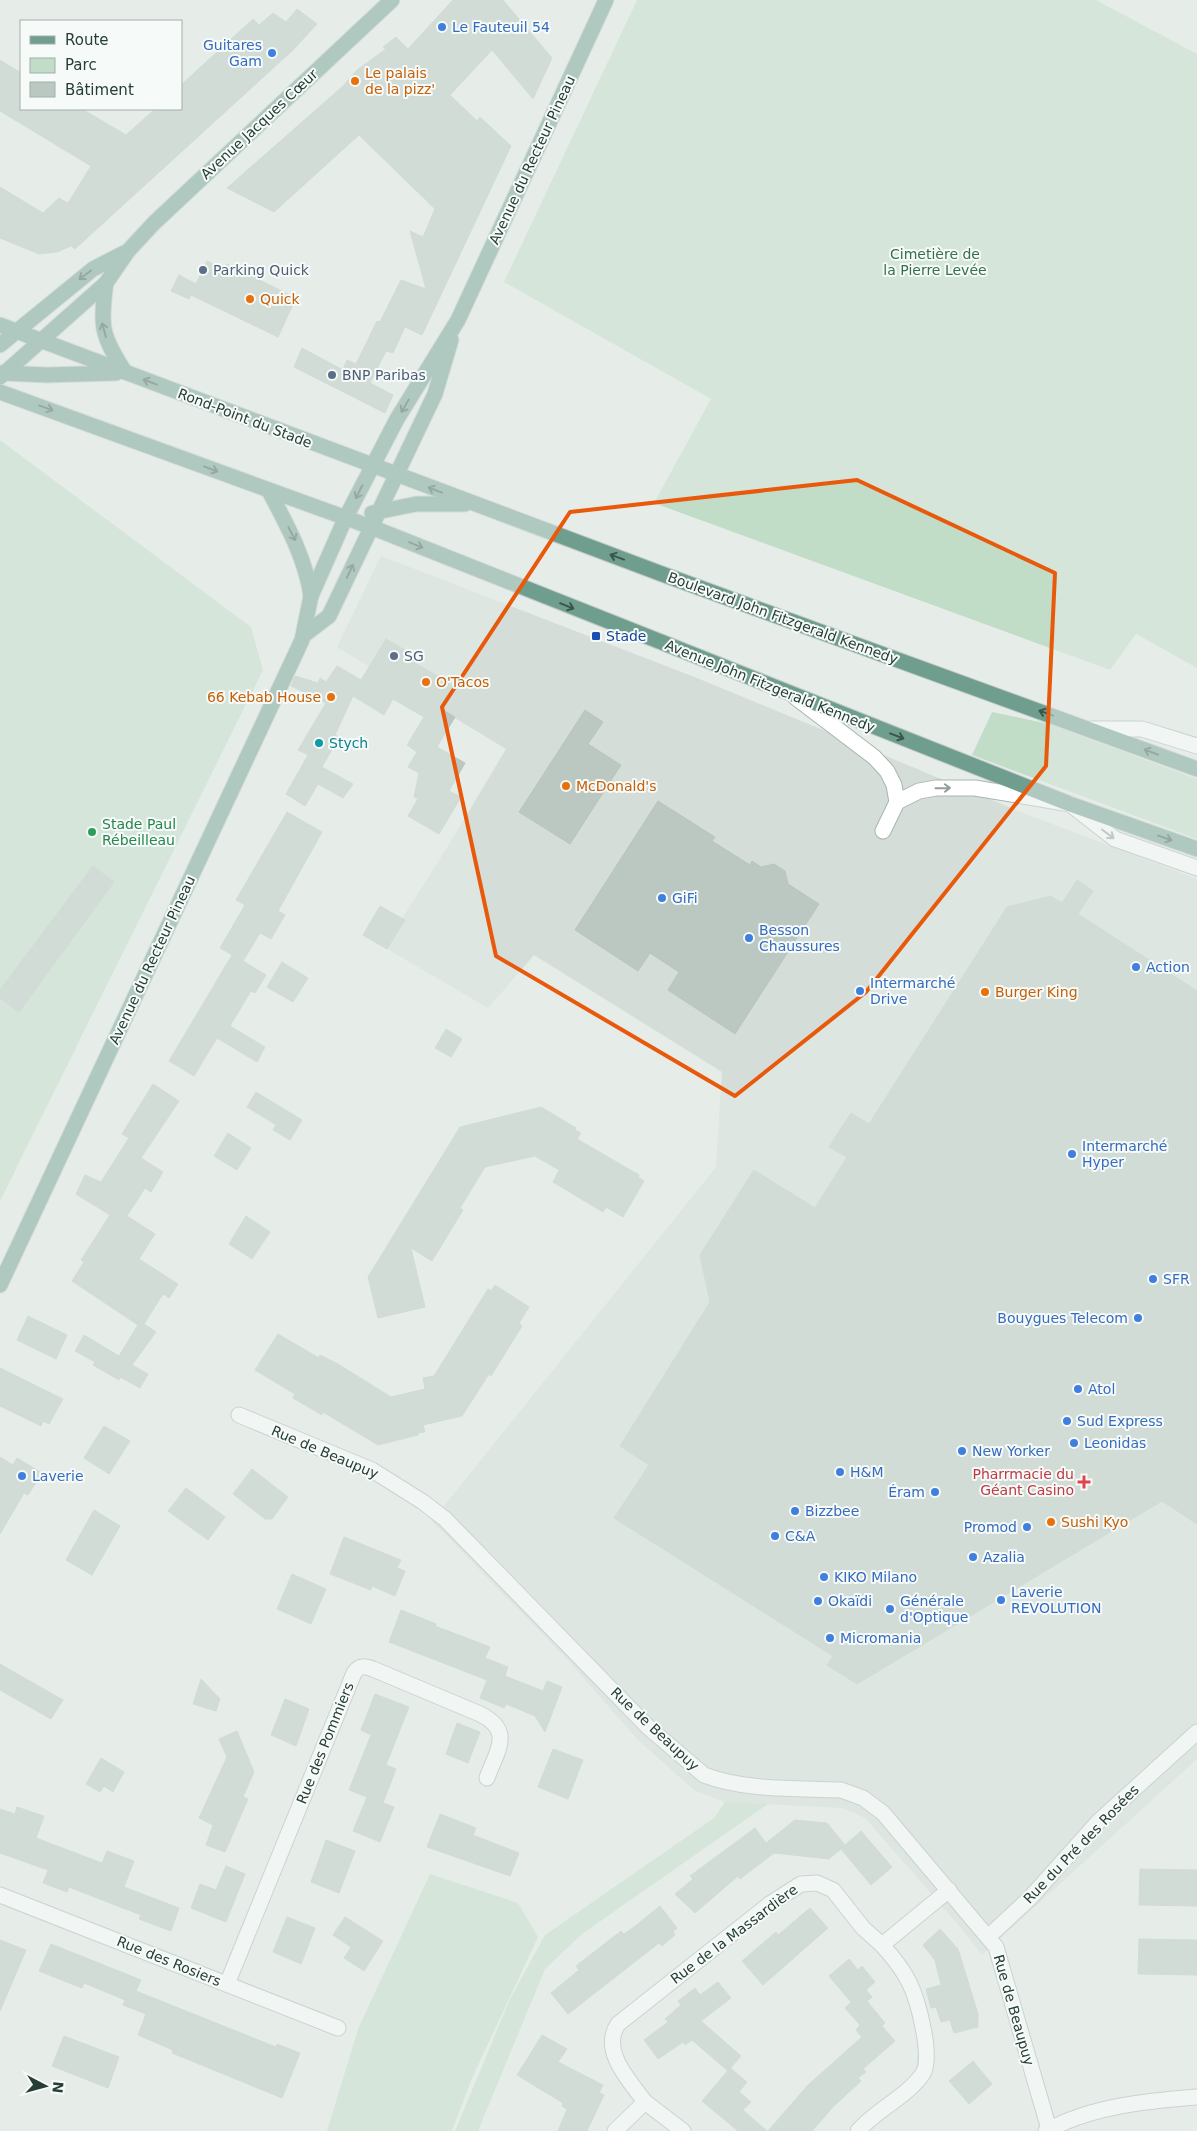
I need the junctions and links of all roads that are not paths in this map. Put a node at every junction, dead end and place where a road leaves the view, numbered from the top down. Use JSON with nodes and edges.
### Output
{"nodes":[{"id":1,"x":392,"y":0,"type":"edge"},
{"id":2,"x":606,"y":0,"type":"edge"},
{"id":3,"x":128,"y":251,"type":"junction"},
{"id":4,"x":106,"y":283,"type":"junction"},
{"id":5,"x":458,"y":320,"type":"junction"},
{"id":6,"x":0,"y":325,"type":"edge"},
{"id":7,"x":16,"y":331,"type":"junction"},
{"id":8,"x":42,"y":340,"type":"junction"},
{"id":9,"x":0,"y":345,"type":"edge"},
{"id":10,"x":124,"y":372,"type":"junction"},
{"id":11,"x":2,"y":374,"type":"edge"},
{"id":12,"x":0,"y":392,"type":"edge"},
{"id":13,"x":372,"y":465,"type":"junction"},
{"id":14,"x":396,"y":475,"type":"junction"},
{"id":15,"x":269,"y":491,"type":"junction"},
{"id":16,"x":474,"y":504,"type":"junction"},
{"id":17,"x":378,"y":512,"type":"junction"},
{"id":18,"x":345,"y":519,"type":"junction"},
{"id":19,"x":371,"y":528,"type":"junction"},
{"id":20,"x":311,"y":596,"type":"junction"},
{"id":21,"x":304,"y":635,"type":"junction"},
{"id":22,"x":792,"y":695,"type":"junction"},
{"id":23,"x":1092,"y":729,"type":"junction"},
{"id":24,"x":1197,"y":746,"type":"edge"},
{"id":25,"x":1197,"y":769,"type":"edge"},
{"id":26,"x":897,"y":802,"type":"junction"},
{"id":27,"x":1070,"y":804,"type":"junction"},
{"id":28,"x":883,"y":831,"type":"dead end"},
{"id":29,"x":1197,"y":849,"type":"edge"},
{"id":30,"x":1197,"y":868,"type":"edge"},
{"id":31,"x":0,"y":1285,"type":"edge"},
{"id":32,"x":239,"y":1415,"type":"dead end"},
{"id":33,"x":1197,"y":1732,"type":"edge"},
{"id":34,"x":487,"y":1778,"type":"dead end"},
{"id":35,"x":949,"y":1890,"type":"junction"},
{"id":36,"x":0,"y":1895,"type":"edge"},
{"id":37,"x":988,"y":1937,"type":"junction"},
{"id":38,"x":882,"y":1945,"type":"junction"},
{"id":39,"x":227,"y":1984,"type":"junction"},
{"id":40,"x":338,"y":2028,"type":"dead end"},
{"id":41,"x":1197,"y":2096,"type":"edge"},
{"id":42,"x":645,"y":2102,"type":"junction"},
{"id":43,"x":1048,"y":2130,"type":"edge"},
{"id":44,"x":615,"y":2131,"type":"edge"},
{"id":45,"x":683,"y":2131,"type":"edge"},
{"id":46,"x":858,"y":2131,"type":"edge"}],
"edges":[{"from":1,"to":3,"type":"main road","name":"Avenue Jacques Cœur"},
{"from":2,"to":5,"type":"main road","name":"Avenue du Recteur Pineau"},
{"from":3,"to":4,"type":"main road","name":"Avenue Jacques Cœur"},
{"from":3,"to":7,"type":"main road","name":"Avenue Jacques Cœur","one_way":true},
{"from":4,"to":8,"type":"main road","name":"Avenue Jacques Cœur"},
{"from":10,"to":4,"type":"main road","one_way":true},
{"from":5,"to":13,"type":"main road","name":"Avenue du Recteur Pineau","one_way":true},
{"from":5,"to":14,"type":"main road","name":"Avenue du Recteur Pineau"},
{"from":6,"to":7,"type":"main road","name":"Rond-Point du Stade"},
{"from":7,"to":8,"type":"main road","name":"Rond-Point du Stade"},
{"from":7,"to":9,"type":"main road","name":"Avenue Jacques Cœur"},
{"from":8,"to":10,"type":"main road","name":"Rond-Point du Stade"},
{"from":8,"to":11,"type":"main road","name":"Avenue Jacques Cœur"},
{"from":10,"to":11,"type":"main road"},
{"from":13,"to":10,"type":"main road","name":"Rond-Point du Stade","one_way":true},
{"from":12,"to":15,"type":"main road","one_way":true},
{"from":13,"to":14,"type":"main road","name":"Rond-Point du Stade"},
{"from":13,"to":18,"type":"main road","name":"Avenue du Recteur Pineau","one_way":true},
{"from":16,"to":14,"type":"main road","name":"Rond-Point du Stade","one_way":true},
{"from":14,"to":17,"type":"main road","name":"Avenue du Recteur Pineau"},
{"from":15,"to":18,"type":"main road"},
{"from":15,"to":20,"type":"main road","one_way":true},
{"from":16,"to":17,"type":"main road"},
{"from":23,"to":16,"type":"main road","name":"Boulevard John Fitzgerald Kennedy","one_way":true},
{"from":17,"to":18,"type":"main road"},
{"from":17,"to":19,"type":"main road","name":"Avenue du Recteur Pineau"},
{"from":18,"to":19,"type":"main road","name":"Avenue John Fitzgerald Kennedy"},
{"from":18,"to":20,"type":"main road","name":"Avenue du Recteur Pineau"},
{"from":21,"to":19,"type":"main road","name":"Avenue du Recteur Pineau","one_way":true},
{"from":19,"to":22,"type":"main road","name":"Avenue John Fitzgerald Kennedy","one_way":true},
{"from":20,"to":21,"type":"main road","name":"Avenue du Recteur Pineau"},
{"from":21,"to":31,"type":"main road","name":"Avenue du Recteur Pineau"},
{"from":22,"to":26,"type":"street"},
{"from":22,"to":27,"type":"main road","name":"Avenue John Fitzgerald Kennedy","one_way":true},
{"from":23,"to":24,"type":"street"},
{"from":25,"to":23,"type":"main road","one_way":true},
{"from":26,"to":27,"type":"street","one_way":true},
{"from":26,"to":28,"type":"street"},
{"from":27,"to":29,"type":"main road","name":"Avenue John Fitzgerald Kennedy","one_way":true},
{"from":27,"to":30,"type":"street","one_way":true},
{"from":32,"to":35,"type":"street","name":"Rue de Beaupuy"},
{"from":33,"to":37,"type":"street","name":"Rue du Pré des Rosées"},
{"from":34,"to":39,"type":"street","name":"Rue des Pommiers"},
{"from":35,"to":37,"type":"street","name":"Rue de Beaupuy"},
{"from":35,"to":38,"type":"street"},
{"from":36,"to":39,"type":"street","name":"Rue des Rosiers"},
{"from":37,"to":43,"type":"street","name":"Rue de Beaupuy"},
{"from":38,"to":42,"type":"street","name":"Rue de la Massardière"},
{"from":38,"to":46,"type":"street","name":"Rue de la Massardière"},
{"from":39,"to":40,"type":"street","name":"Rue des Rosiers"},
{"from":41,"to":43,"type":"street"},
{"from":42,"to":44,"type":"street"},
{"from":42,"to":45,"type":"street","name":"Rue de la Massardière"}]}
